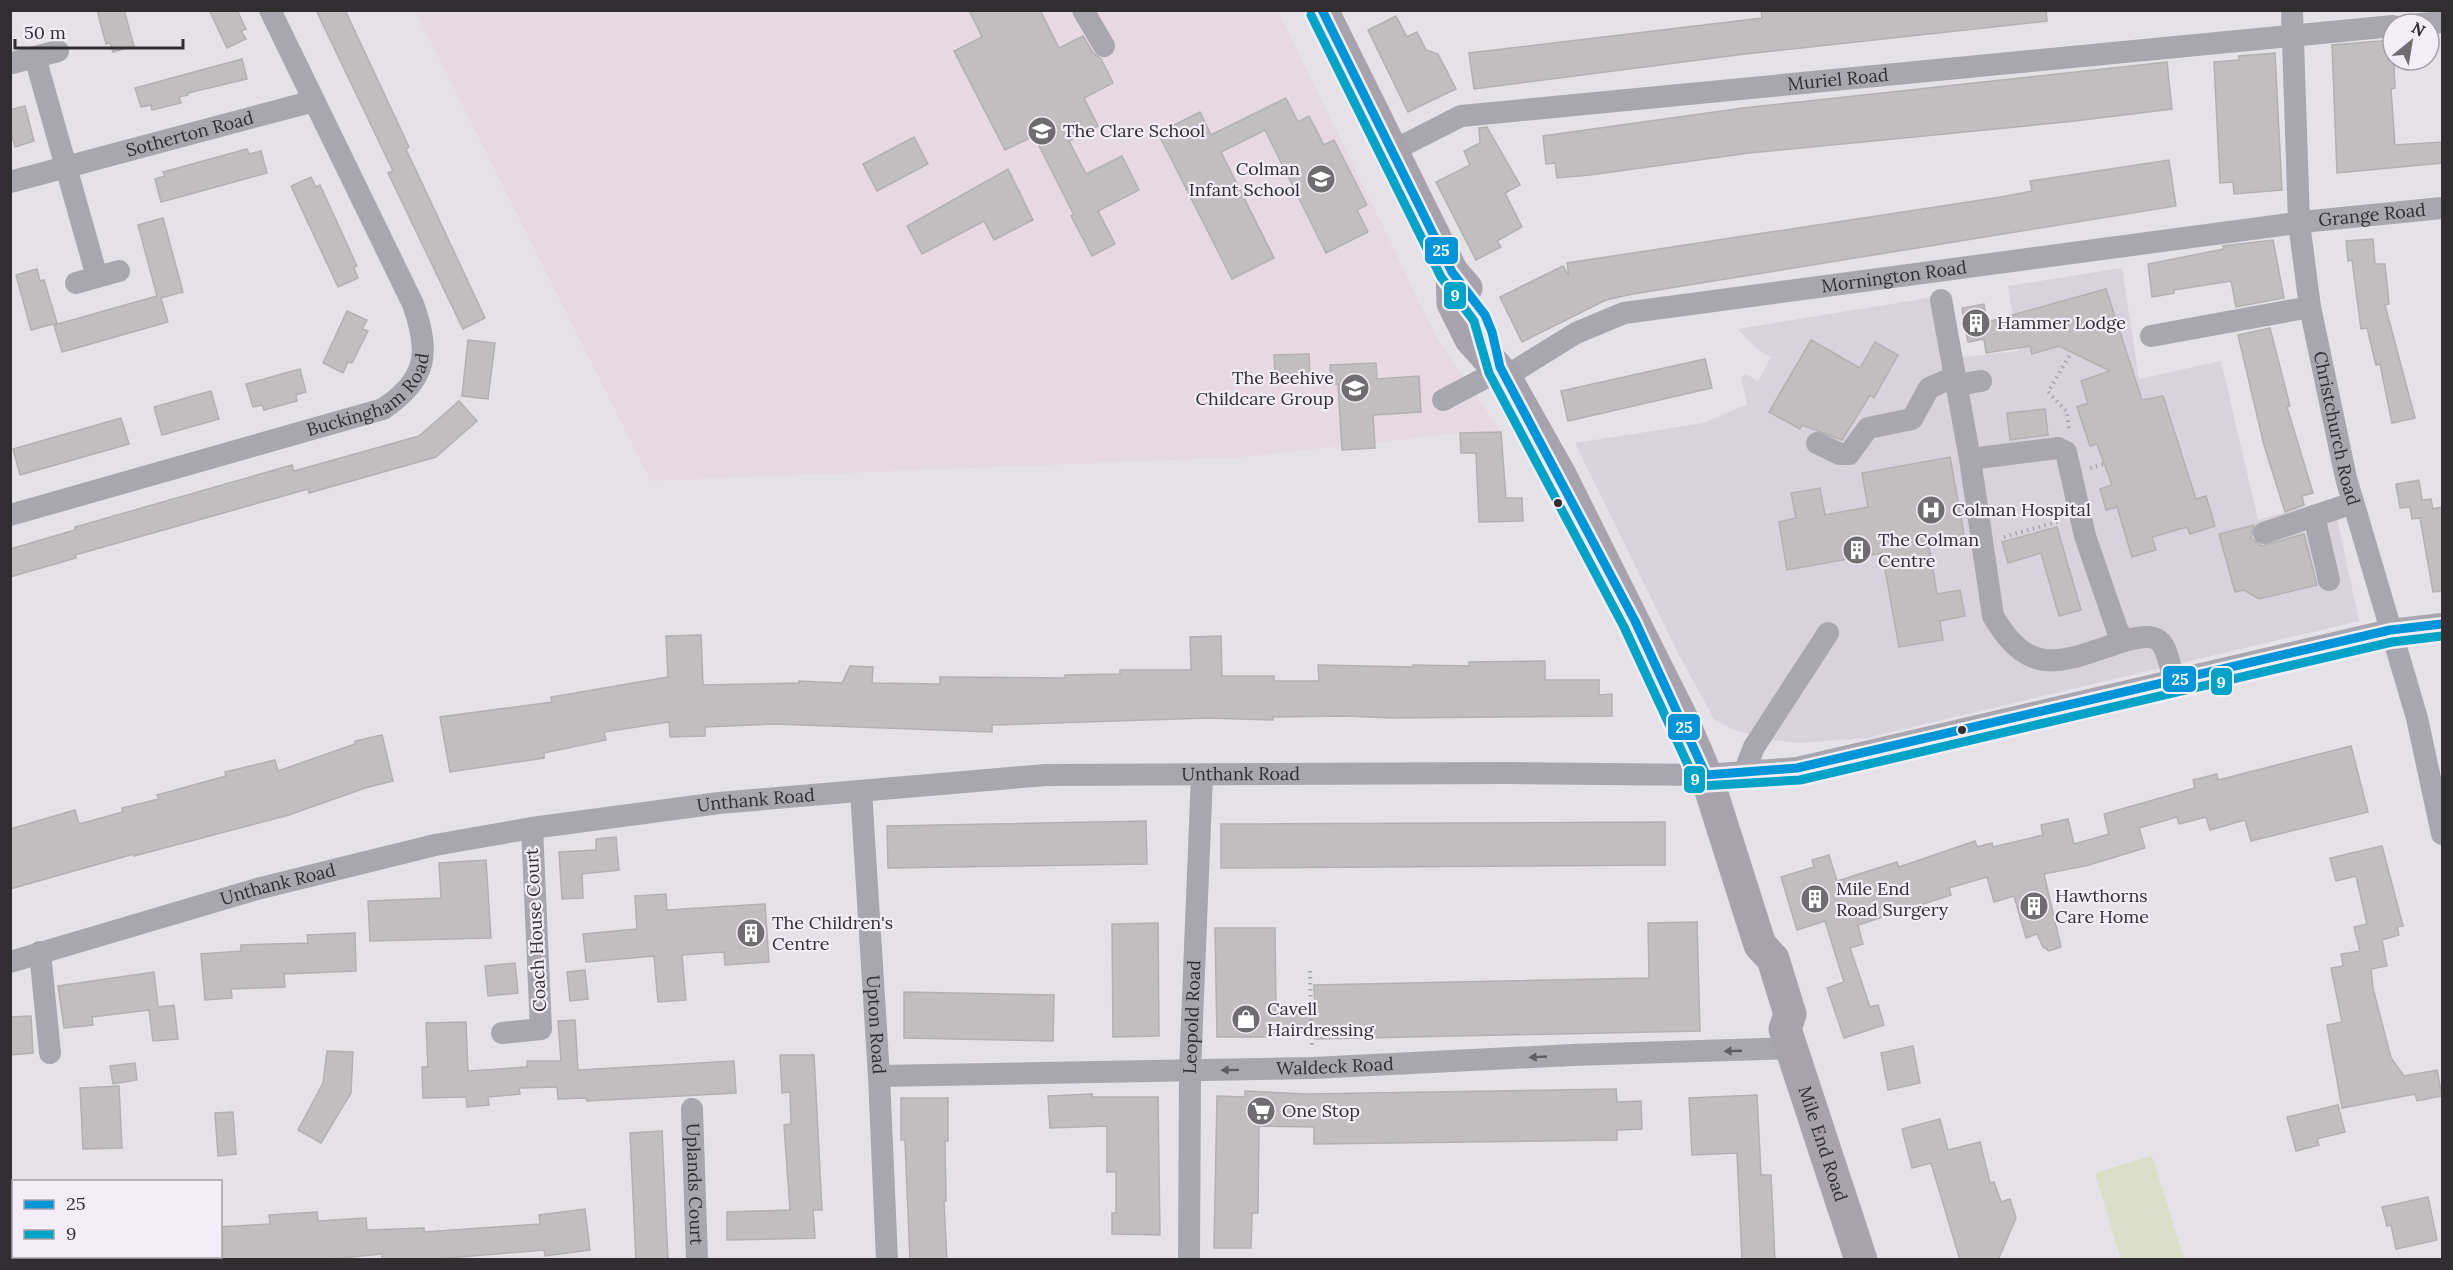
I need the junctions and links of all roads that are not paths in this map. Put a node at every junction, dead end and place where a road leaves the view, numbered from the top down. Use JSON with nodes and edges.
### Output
{"nodes":[{"id":1,"x":270,"y":10,"type":"edge"},
{"id":2,"x":1083,"y":10,"type":"edge"},
{"id":3,"x":1322,"y":10,"type":"edge"},
{"id":4,"x":2292,"y":10,"type":"edge"},
{"id":5,"x":2381,"y":27,"type":"edge"},
{"id":6,"x":2293,"y":34,"type":"junction"},
{"id":7,"x":1104,"y":46,"type":"dead end"},
{"id":8,"x":58,"y":51,"type":"dead end"},
{"id":9,"x":35,"y":57,"type":"junction"},
{"id":10,"x":12,"y":63,"type":"edge"},
{"id":11,"x":314,"y":101,"type":"junction"},
{"id":12,"x":1392,"y":151,"type":"junction"},
{"id":13,"x":66,"y":166,"type":"junction"},
{"id":14,"x":10,"y":182,"type":"edge"},
{"id":15,"x":2442,"y":208,"type":"edge"},
{"id":16,"x":2299,"y":223,"type":"junction"},
{"id":17,"x":119,"y":271,"type":"dead end"},
{"id":18,"x":1941,"y":300,"type":"dead end"},
{"id":19,"x":2310,"y":307,"type":"junction"},
{"id":20,"x":2151,"y":336,"type":"dead end"},
{"id":21,"x":1502,"y":374,"type":"junction"},
{"id":22,"x":1955,"y":381,"type":"junction"},
{"id":23,"x":1981,"y":381,"type":"dead end"},
{"id":24,"x":1443,"y":400,"type":"dead end"},
{"id":25,"x":1817,"y":443,"type":"dead end"},
{"id":26,"x":1970,"y":459,"type":"junction"},
{"id":27,"x":2353,"y":503,"type":"junction"},
{"id":28,"x":10,"y":515,"type":"edge"},
{"id":29,"x":2314,"y":516,"type":"junction"},
{"id":30,"x":2264,"y":532,"type":"dead end"},
{"id":31,"x":2329,"y":580,"type":"dead end"},
{"id":32,"x":2442,"y":624,"type":"edge"},
{"id":33,"x":2390,"y":630,"type":"junction"},
{"id":34,"x":1828,"y":633,"type":"dead end"},
{"id":35,"x":2124,"y":641,"type":"junction"},
{"id":36,"x":2174,"y":680,"type":"junction"},
{"id":37,"x":1744,"y":773,"type":"junction"},
{"id":38,"x":1202,"y":775,"type":"junction"},
{"id":39,"x":1706,"y":776,"type":"junction"},
{"id":40,"x":861,"y":791,"type":"junction"},
{"id":41,"x":532,"y":828,"type":"junction"},
{"id":42,"x":2442,"y":834,"type":"edge"},
{"id":43,"x":40,"y":952,"type":"junction"},
{"id":44,"x":10,"y":962,"type":"edge"},
{"id":45,"x":502,"y":1033,"type":"dead end"},
{"id":46,"x":1788,"y":1039,"type":"junction"},
{"id":47,"x":50,"y":1053,"type":"dead end"},
{"id":48,"x":1190,"y":1071,"type":"junction"},
{"id":49,"x":879,"y":1076,"type":"junction"},
{"id":50,"x":692,"y":1109,"type":"dead end"},
{"id":51,"x":697,"y":1260,"type":"edge"},
{"id":52,"x":886,"y":1260,"type":"edge"},
{"id":53,"x":1189,"y":1260,"type":"edge"},
{"id":54,"x":1861,"y":1260,"type":"edge"}],
"edges":[{"from":1,"to":11,"type":"street","name":"Buckingham Road"},
{"from":2,"to":7,"type":"street"},
{"from":3,"to":12,"type":"highway","name":"Mile End Road"},
{"from":4,"to":6,"type":"street","name":"Christchurch Road"},
{"from":5,"to":6,"type":"street","name":"Muriel Road"},
{"from":6,"to":12,"type":"street","name":"Muriel Road"},
{"from":6,"to":16,"type":"street","name":"Christchurch Road"},
{"from":8,"to":9,"type":"street"},
{"from":9,"to":10,"type":"street"},
{"from":9,"to":13,"type":"street"},
{"from":11,"to":13,"type":"street","name":"Sotherton Road"},
{"from":11,"to":28,"type":"street","name":"Buckingham Road"},
{"from":12,"to":21,"type":"highway","name":"Mile End Road"},
{"from":13,"to":14,"type":"street","name":"Sotherton Road"},
{"from":13,"to":17,"type":"street"},
{"from":15,"to":16,"type":"street","name":"Grange Road"},
{"from":16,"to":19,"type":"street","name":"Christchurch Road"},
{"from":16,"to":21,"type":"street","name":"Mornington Road"},
{"from":18,"to":22,"type":"street"},
{"from":19,"to":20,"type":"street"},
{"from":19,"to":27,"type":"street","name":"Christchurch Road"},
{"from":21,"to":24,"type":"street","name":"Mornington Road"},
{"from":21,"to":39,"type":"highway","name":"Mile End Road"},
{"from":22,"to":23,"type":"street"},
{"from":22,"to":25,"type":"street"},
{"from":22,"to":26,"type":"street"},
{"from":26,"to":35,"type":"street"},
{"from":26,"to":35,"type":"street"},
{"from":27,"to":29,"type":"street"},
{"from":27,"to":33,"type":"street","name":"Christchurch Road"},
{"from":29,"to":30,"type":"street"},
{"from":29,"to":31,"type":"street"},
{"from":32,"to":33,"type":"street","name":"Unthank Road"},
{"from":33,"to":36,"type":"street","name":"Unthank Road"},
{"from":33,"to":42,"type":"street","name":"Christchurch Road"},
{"from":34,"to":37,"type":"street"},
{"from":35,"to":36,"type":"street"},
{"from":36,"to":37,"type":"street","name":"Unthank Road"},
{"from":37,"to":39,"type":"street","name":"Unthank Road"},
{"from":38,"to":39,"type":"street","name":"Unthank Road"},
{"from":38,"to":40,"type":"street","name":"Unthank Road"},
{"from":38,"to":48,"type":"street","name":"Leopold Road"},
{"from":39,"to":46,"type":"highway","name":"Mile End Road"},
{"from":40,"to":41,"type":"street","name":"Unthank Road"},
{"from":40,"to":49,"type":"street","name":"Upton Road"},
{"from":41,"to":43,"type":"street","name":"Unthank Road"},
{"from":41,"to":45,"type":"street","name":"Coach House Court"},
{"from":43,"to":44,"type":"street","name":"Unthank Road"},
{"from":43,"to":47,"type":"street"},
{"from":46,"to":48,"type":"street","name":"Waldeck Road","one_way":true},
{"from":46,"to":54,"type":"highway","name":"Mile End Road"},
{"from":48,"to":49,"type":"street","name":"Waldeck Road"},
{"from":48,"to":53,"type":"street","name":"Leopold Road"},
{"from":49,"to":52,"type":"street","name":"Upton Road"},
{"from":50,"to":51,"type":"street","name":"Uplands Court"}]}
